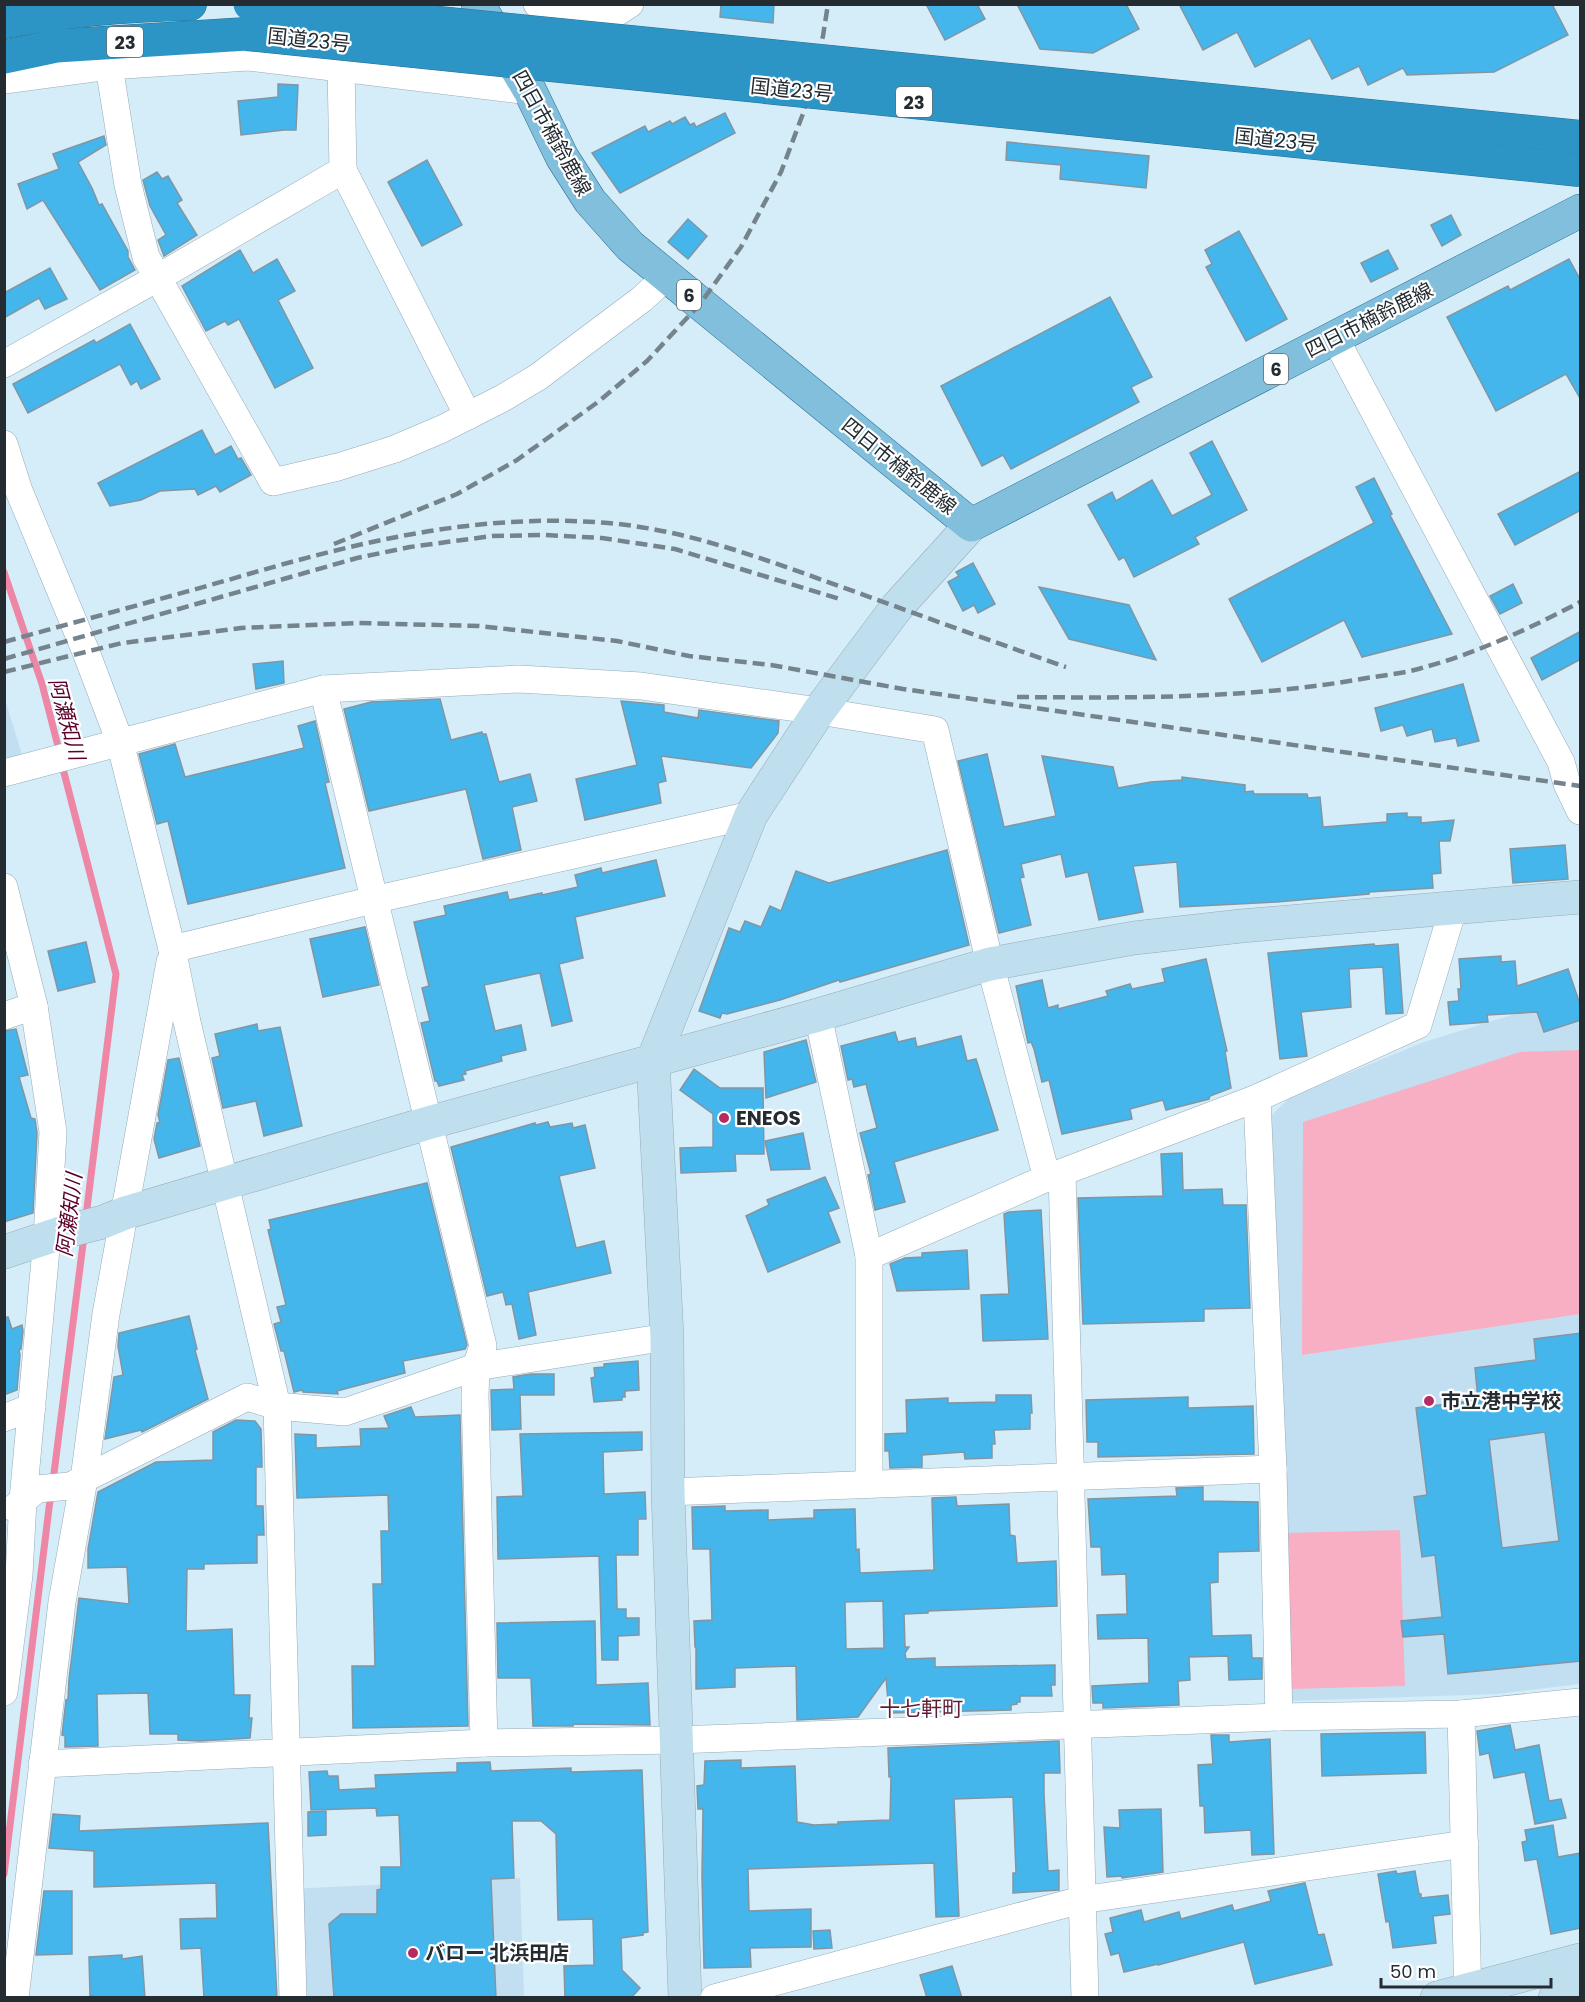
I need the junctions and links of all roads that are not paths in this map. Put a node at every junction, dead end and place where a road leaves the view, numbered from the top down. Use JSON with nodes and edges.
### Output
{"nodes":[{"id":1,"x":190,"y":4,"type":"edge"},
{"id":2,"x":478,"y":4,"type":"edge"},
{"id":3,"x":537,"y":4,"type":"edge"},
{"id":4,"x":630,"y":4,"type":"edge"},
{"id":5,"x":249,"y":19,"type":"edge"},
{"id":6,"x":4,"y":22,"type":"edge"},
{"id":7,"x":4,"y":57,"type":"edge"},
{"id":8,"x":109,"y":66,"type":"junction"},
{"id":9,"x":341,"y":67,"type":"junction"},
{"id":10,"x":4,"y":80,"type":"edge"},
{"id":11,"x":530,"y":91,"type":"junction"},
{"id":12,"x":1581,"y":137,"type":"edge"},
{"id":13,"x":343,"y":170,"type":"junction"},
{"id":14,"x":1581,"y":170,"type":"edge"},
{"id":15,"x":1581,"y":211,"type":"edge"},
{"id":16,"x":159,"y":277,"type":"junction"},
{"id":17,"x":666,"y":277,"type":"junction"},
{"id":18,"x":1335,"y":338,"type":"junction"},
{"id":19,"x":4,"y":364,"type":"edge"},
{"id":20,"x":468,"y":416,"type":"junction"},
{"id":21,"x":4,"y":444,"type":"edge"},
{"id":22,"x":970,"y":525,"type":"junction"},
{"id":23,"x":323,"y":689,"type":"junction"},
{"id":24,"x":819,"y":711,"type":"junction"},
{"id":25,"x":120,"y":742,"type":"junction"},
{"id":26,"x":1571,"y":762,"type":"edge"},
{"id":27,"x":4,"y":773,"type":"edge"},
{"id":28,"x":1581,"y":812,"type":"edge"},
{"id":29,"x":751,"y":815,"type":"junction"},
{"id":30,"x":4,"y":888,"type":"edge"},
{"id":31,"x":1581,"y":897,"type":"edge"},
{"id":32,"x":373,"y":900,"type":"junction"},
{"id":33,"x":1453,"y":909,"type":"junction"},
{"id":34,"x":172,"y":950,"type":"junction"},
{"id":35,"x":990,"y":964,"type":"junction"},
{"id":36,"x":34,"y":1006,"type":"junction"},
{"id":37,"x":4,"y":1016,"type":"edge"},
{"id":38,"x":818,"y":1016,"type":"junction"},
{"id":39,"x":653,"y":1060,"type":"junction"},
{"id":40,"x":1257,"y":1098,"type":"junction"},
{"id":41,"x":428,"y":1123,"type":"junction"},
{"id":42,"x":1054,"y":1175,"type":"junction"},
{"id":43,"x":225,"y":1184,"type":"junction"},
{"id":44,"x":114,"y":1218,"type":"junction"},
{"id":45,"x":57,"y":1235,"type":"junction"},
{"id":46,"x":4,"y":1252,"type":"edge"},
{"id":47,"x":869,"y":1256,"type":"junction"},
{"id":48,"x":667,"y":1337,"type":"junction"},
{"id":49,"x":477,"y":1367,"type":"junction"},
{"id":50,"x":277,"y":1406,"type":"junction"},
{"id":51,"x":32,"y":1407,"type":"junction"},
{"id":52,"x":4,"y":1418,"type":"edge"},
{"id":53,"x":1273,"y":1469,"type":"junction"},
{"id":54,"x":1070,"y":1477,"type":"junction"},
{"id":55,"x":77,"y":1482,"type":"junction"},
{"id":56,"x":869,"y":1484,"type":"junction"},
{"id":57,"x":668,"y":1492,"type":"junction"},
{"id":58,"x":22,"y":1502,"type":"edge"},
{"id":59,"x":4,"y":1692,"type":"edge"},
{"id":60,"x":1581,"y":1702,"type":"edge"},
{"id":61,"x":1461,"y":1714,"type":"junction"},
{"id":62,"x":1279,"y":1717,"type":"junction"},
{"id":63,"x":1078,"y":1724,"type":"junction"},
{"id":64,"x":676,"y":1740,"type":"junction"},
{"id":65,"x":484,"y":1743,"type":"junction"},
{"id":66,"x":286,"y":1753,"type":"junction"},
{"id":67,"x":42,"y":1764,"type":"junction"},
{"id":68,"x":1465,"y":1844,"type":"junction"},
{"id":69,"x":1082,"y":1900,"type":"junction"},
{"id":70,"x":1581,"y":1960,"type":"edge"},
{"id":71,"x":1581,"y":1991,"type":"edge"},
{"id":72,"x":1468,"y":1993,"type":"edge"},
{"id":73,"x":15,"y":1998,"type":"edge"},
{"id":74,"x":293,"y":1998,"type":"edge"},
{"id":75,"x":685,"y":1998,"type":"edge"},
{"id":76,"x":714,"y":1998,"type":"edge"},
{"id":77,"x":1085,"y":1998,"type":"edge"},
{"id":78,"x":1437,"y":1998,"type":"edge"},
{"id":79,"x":1555,"y":1998,"type":"edge"}],
"edges":[{"from":1,"to":6,"type":"highway","number":"23"},
{"from":2,"to":11,"type":"main road","name":"四日市楠鈴鹿線","number":"6"},
{"from":3,"to":4,"type":"street"},
{"from":5,"to":7,"type":"highway","name":"国道23号","number":"23"},
{"from":5,"to":12,"type":"highway","name":"国道23号","number":"23","bridge":true},
{"from":5,"to":14,"type":"highway","name":"国道23号","number":"23","bridge":true},
{"from":8,"to":9,"type":"street"},
{"from":8,"to":10,"type":"street"},
{"from":8,"to":16,"type":"street"},
{"from":9,"to":11,"type":"street"},
{"from":9,"to":13,"type":"street"},
{"from":11,"to":17,"type":"main road","name":"四日市楠鈴鹿線","number":"6"},
{"from":13,"to":16,"type":"street"},
{"from":13,"to":20,"type":"street"},
{"from":15,"to":18,"type":"main road","name":"四日市楠鈴鹿線","number":"6"},
{"from":16,"to":19,"type":"street"},
{"from":16,"to":20,"type":"street"},
{"from":17,"to":20,"type":"street"},
{"from":17,"to":22,"type":"main road","name":"四日市楠鈴鹿線","number":"6"},
{"from":18,"to":22,"type":"main road","name":"四日市楠鈴鹿線","number":"6"},
{"from":18,"to":26,"type":"street"},
{"from":21,"to":25,"type":"street"},
{"from":22,"to":24,"type":"street"},
{"from":23,"to":24,"type":"street"},
{"from":23,"to":25,"type":"street"},
{"from":23,"to":32,"type":"street"},
{"from":24,"to":29,"type":"street"},
{"from":24,"to":35,"type":"street"},
{"from":25,"to":27,"type":"street"},
{"from":25,"to":34,"type":"street"},
{"from":26,"to":28,"type":"street"},
{"from":29,"to":32,"type":"street"},
{"from":29,"to":39,"type":"street"},
{"from":30,"to":36,"type":"street"},
{"from":31,"to":33,"type":"street"},
{"from":32,"to":34,"type":"street"},
{"from":32,"to":41,"type":"street"},
{"from":33,"to":35,"type":"street"},
{"from":33,"to":40,"type":"street"},
{"from":34,"to":43,"type":"street"},
{"from":34,"to":44,"type":"street"},
{"from":35,"to":38,"type":"street"},
{"from":35,"to":42,"type":"street"},
{"from":36,"to":37,"type":"street"},
{"from":36,"to":45,"type":"street"},
{"from":38,"to":39,"type":"street"},
{"from":38,"to":47,"type":"street"},
{"from":39,"to":41,"type":"street"},
{"from":39,"to":48,"type":"street"},
{"from":40,"to":42,"type":"street"},
{"from":40,"to":53,"type":"street"},
{"from":41,"to":43,"type":"street"},
{"from":41,"to":49,"type":"street"},
{"from":42,"to":47,"type":"street"},
{"from":42,"to":54,"type":"street"},
{"from":43,"to":44,"type":"street"},
{"from":43,"to":50,"type":"street"},
{"from":44,"to":45,"type":"street"},
{"from":44,"to":55,"type":"street"},
{"from":45,"to":46,"type":"street"},
{"from":45,"to":51,"type":"street"},
{"from":47,"to":56,"type":"street"},
{"from":48,"to":49,"type":"street"},
{"from":48,"to":57,"type":"street"},
{"from":49,"to":50,"type":"street"},
{"from":49,"to":65,"type":"street"},
{"from":50,"to":55,"type":"street"},
{"from":50,"to":66,"type":"street"},
{"from":51,"to":52,"type":"street"},
{"from":51,"to":58,"type":"street"},
{"from":53,"to":54,"type":"street"},
{"from":53,"to":62,"type":"street"},
{"from":54,"to":56,"type":"street"},
{"from":54,"to":63,"type":"street"},
{"from":55,"to":58,"type":"street"},
{"from":55,"to":67,"type":"street"},
{"from":56,"to":57,"type":"street"},
{"from":57,"to":64,"type":"street"},
{"from":58,"to":59,"type":"street"},
{"from":60,"to":61,"type":"street"},
{"from":61,"to":62,"type":"street"},
{"from":61,"to":68,"type":"street"},
{"from":62,"to":63,"type":"street"},
{"from":63,"to":64,"type":"street"},
{"from":63,"to":69,"type":"street"},
{"from":64,"to":65,"type":"street"},
{"from":64,"to":75,"type":"street"},
{"from":65,"to":66,"type":"street"},
{"from":66,"to":67,"type":"street"},
{"from":66,"to":74,"type":"street"},
{"from":67,"to":73,"type":"street"},
{"from":68,"to":69,"type":"street"},
{"from":68,"to":72,"type":"street"},
{"from":69,"to":76,"type":"street"},
{"from":69,"to":77,"type":"street"},
{"from":70,"to":72,"type":"street"},
{"from":71,"to":79,"type":"street"},
{"from":72,"to":78,"type":"street"}]}
